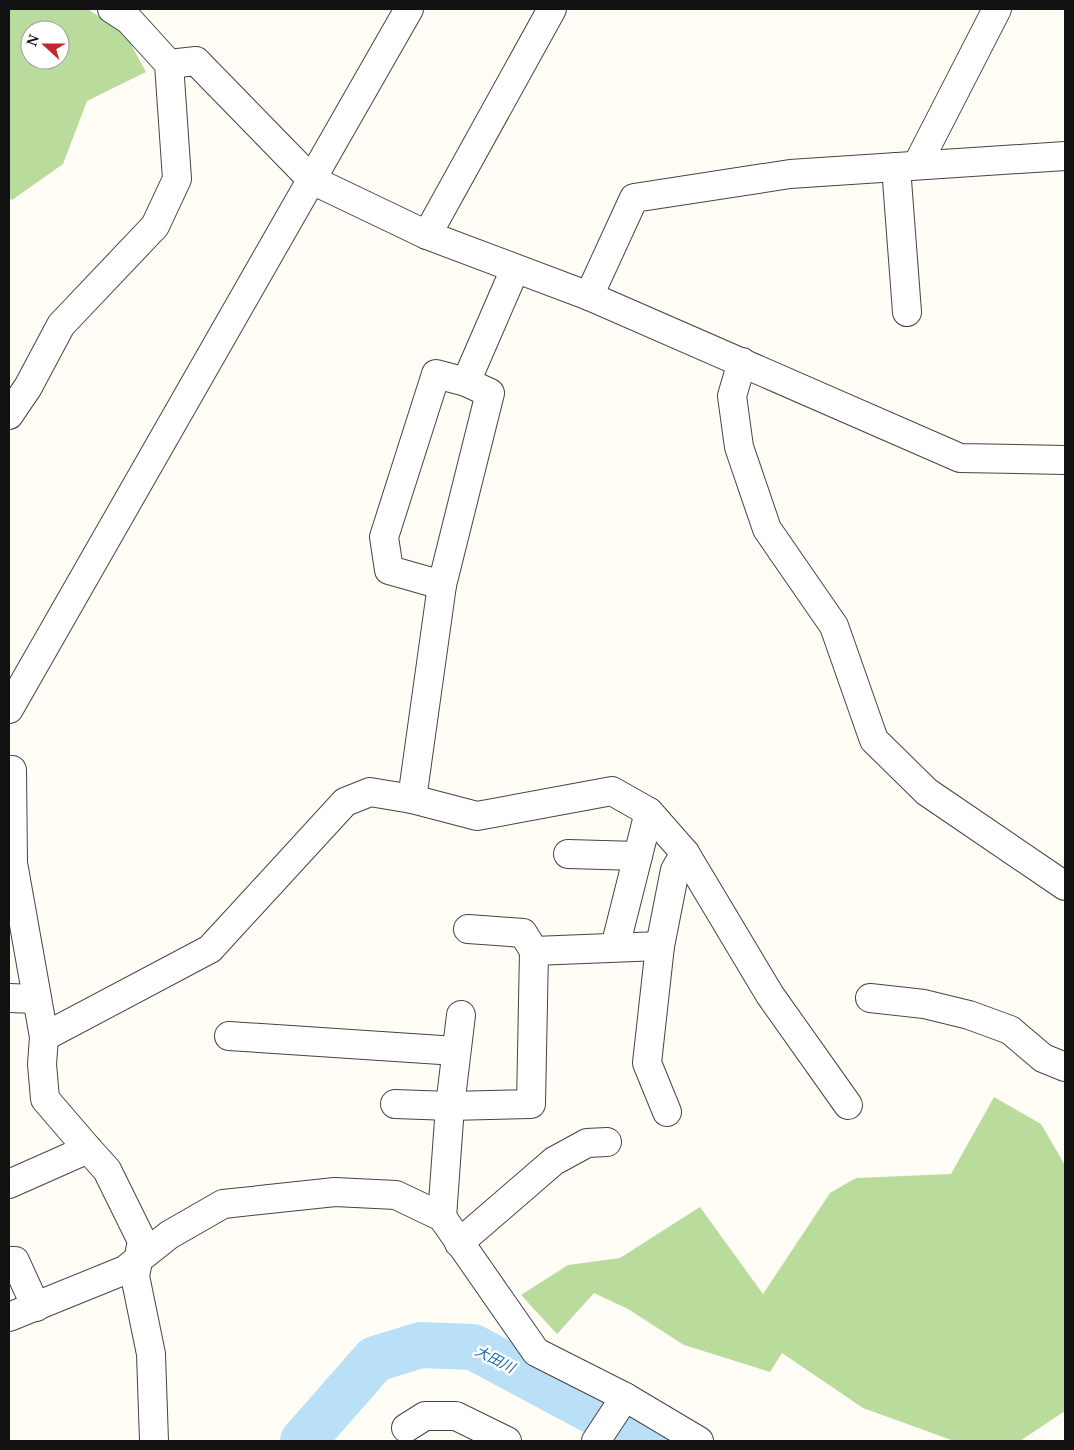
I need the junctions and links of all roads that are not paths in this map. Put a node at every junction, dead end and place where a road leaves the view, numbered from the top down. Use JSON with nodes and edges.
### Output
{"nodes":[{"id":1,"x":409,"y":9,"type":"edge"},
{"id":2,"x":552,"y":9,"type":"edge"},
{"id":3,"x":998,"y":9,"type":"edge"},
{"id":4,"x":126,"y":12,"type":"edge"},
{"id":5,"x":169,"y":64,"type":"junction"},
{"id":6,"x":1065,"y":156,"type":"edge"},
{"id":7,"x":907,"y":166,"type":"junction"},
{"id":8,"x":312,"y":180,"type":"junction"},
{"id":9,"x":427,"y":235,"type":"junction"},
{"id":10,"x":515,"y":269,"type":"junction"},
{"id":11,"x":589,"y":296,"type":"junction"},
{"id":12,"x":907,"y":312,"type":"dead end"},
{"id":13,"x":742,"y":362,"type":"junction"},
{"id":14,"x":466,"y":382,"type":"junction"},
{"id":15,"x":9,"y":415,"type":"edge"},
{"id":16,"x":1065,"y":460,"type":"edge"},
{"id":17,"x":442,"y":586,"type":"junction"},
{"id":18,"x":9,"y":709,"type":"edge"},
{"id":19,"x":9,"y":770,"type":"edge"},
{"id":20,"x":412,"y":799,"type":"junction"},
{"id":21,"x":649,"y":812,"type":"junction"},
{"id":22,"x":685,"y":853,"type":"junction"},
{"id":23,"x":568,"y":854,"type":"dead end"},
{"id":24,"x":638,"y":856,"type":"junction"},
{"id":25,"x":1065,"y":886,"type":"edge"},
{"id":26,"x":468,"y":929,"type":"dead end"},
{"id":27,"x":660,"y":946,"type":"junction"},
{"id":28,"x":615,"y":947,"type":"junction"},
{"id":29,"x":534,"y":951,"type":"junction"},
{"id":30,"x":9,"y":998,"type":"edge"},
{"id":31,"x":37,"y":998,"type":"junction"},
{"id":32,"x":870,"y":998,"type":"dead end"},
{"id":33,"x":461,"y":1015,"type":"dead end"},
{"id":34,"x":229,"y":1036,"type":"dead end"},
{"id":35,"x":44,"y":1037,"type":"junction"},
{"id":36,"x":456,"y":1051,"type":"junction"},
{"id":37,"x":1065,"y":1066,"type":"edge"},
{"id":38,"x":395,"y":1104,"type":"dead end"},
{"id":39,"x":848,"y":1105,"type":"dead end"},
{"id":40,"x":450,"y":1106,"type":"junction"},
{"id":41,"x":667,"y":1112,"type":"dead end"},
{"id":42,"x":608,"y":1142,"type":"dead end"},
{"id":43,"x":88,"y":1149,"type":"junction"},
{"id":44,"x":9,"y":1184,"type":"edge"},
{"id":45,"x":442,"y":1218,"type":"junction"},
{"id":46,"x":458,"y":1243,"type":"junction"},
{"id":47,"x":11,"y":1257,"type":"edge"},
{"id":48,"x":137,"y":1261,"type":"junction"},
{"id":49,"x":36,"y":1307,"type":"junction"},
{"id":50,"x":9,"y":1317,"type":"edge"},
{"id":51,"x":625,"y":1397,"type":"junction"},
{"id":52,"x":406,"y":1428,"type":"dead end"},
{"id":53,"x":154,"y":1441,"type":"edge"},
{"id":54,"x":507,"y":1441,"type":"edge"},
{"id":55,"x":596,"y":1441,"type":"edge"},
{"id":56,"x":699,"y":1441,"type":"edge"}],
"edges":[{"from":1,"to":8,"type":"street"},
{"from":2,"to":9,"type":"street"},
{"from":3,"to":7,"type":"street"},
{"from":4,"to":5,"type":"street"},
{"from":5,"to":8,"type":"street"},
{"from":5,"to":15,"type":"street"},
{"from":6,"to":7,"type":"street"},
{"from":7,"to":11,"type":"street"},
{"from":7,"to":12,"type":"street"},
{"from":8,"to":9,"type":"street"},
{"from":8,"to":18,"type":"street"},
{"from":9,"to":10,"type":"street"},
{"from":10,"to":11,"type":"street"},
{"from":10,"to":14,"type":"street"},
{"from":11,"to":13,"type":"street"},
{"from":13,"to":16,"type":"street"},
{"from":13,"to":25,"type":"street"},
{"from":14,"to":17,"type":"street"},
{"from":14,"to":17,"type":"street"},
{"from":17,"to":20,"type":"street"},
{"from":19,"to":31,"type":"street"},
{"from":20,"to":21,"type":"street"},
{"from":20,"to":35,"type":"street"},
{"from":21,"to":22,"type":"street"},
{"from":21,"to":24,"type":"street"},
{"from":22,"to":27,"type":"street"},
{"from":22,"to":39,"type":"street"},
{"from":23,"to":24,"type":"street"},
{"from":24,"to":28,"type":"street"},
{"from":26,"to":29,"type":"street"},
{"from":27,"to":28,"type":"street"},
{"from":27,"to":41,"type":"street"},
{"from":28,"to":29,"type":"street"},
{"from":29,"to":40,"type":"street"},
{"from":30,"to":31,"type":"street"},
{"from":31,"to":35,"type":"street"},
{"from":32,"to":37,"type":"street"},
{"from":33,"to":36,"type":"street"},
{"from":34,"to":36,"type":"street"},
{"from":35,"to":43,"type":"street"},
{"from":36,"to":40,"type":"street"},
{"from":38,"to":40,"type":"street"},
{"from":40,"to":45,"type":"street"},
{"from":42,"to":46,"type":"street"},
{"from":43,"to":44,"type":"street"},
{"from":43,"to":48,"type":"street"},
{"from":45,"to":46,"type":"street"},
{"from":45,"to":48,"type":"street"},
{"from":46,"to":51,"type":"street"},
{"from":47,"to":49,"type":"street"},
{"from":48,"to":49,"type":"street"},
{"from":48,"to":53,"type":"street"},
{"from":49,"to":50,"type":"street"},
{"from":51,"to":55,"type":"street"},
{"from":51,"to":56,"type":"street"},
{"from":52,"to":54,"type":"street"}]}
